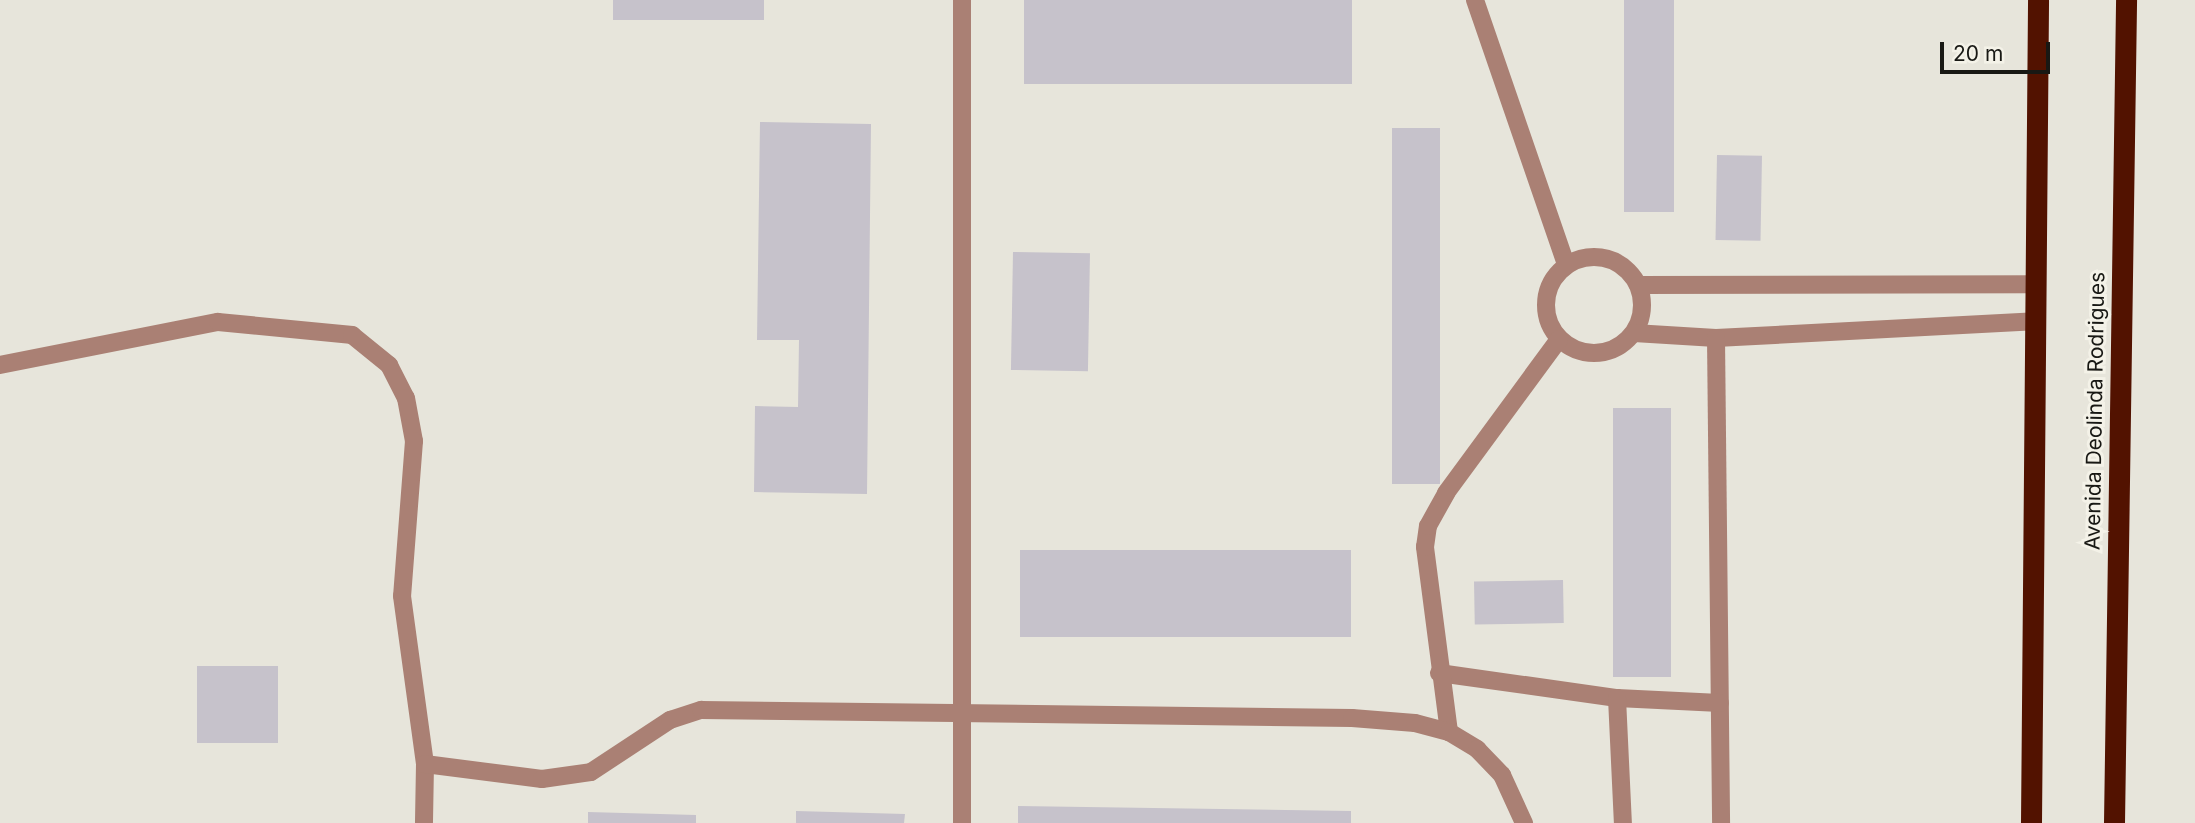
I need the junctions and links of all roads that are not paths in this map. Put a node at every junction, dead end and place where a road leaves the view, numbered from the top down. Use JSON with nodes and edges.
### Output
{"nodes":[{"id":1,"x":962,"y":0,"type":"edge"},
{"id":2,"x":1475,"y":0,"type":"edge"},
{"id":3,"x":2039,"y":0,"type":"edge"},
{"id":4,"x":2126,"y":0,"type":"edge"},
{"id":5,"x":1566,"y":265,"type":"junction"},
{"id":6,"x":2036,"y":284,"type":"junction"},
{"id":7,"x":1638,"y":285,"type":"junction"},
{"id":8,"x":2036,"y":321,"type":"junction"},
{"id":9,"x":1634,"y":333,"type":"junction"},
{"id":10,"x":1716,"y":338,"type":"junction"},
{"id":11,"x":1559,"y":339,"type":"junction"},
{"id":12,"x":0,"y":365,"type":"edge"},
{"id":13,"x":1439,"y":673,"type":"junction"},
{"id":14,"x":1617,"y":698,"type":"junction"},
{"id":15,"x":1720,"y":703,"type":"junction"},
{"id":16,"x":960,"y":710,"type":"junction"},
{"id":17,"x":1449,"y":732,"type":"junction"},
{"id":18,"x":425,"y":764,"type":"junction"},
{"id":19,"x":424,"y":823,"type":"edge"},
{"id":20,"x":962,"y":823,"type":"edge"},
{"id":21,"x":1524,"y":823,"type":"edge"},
{"id":22,"x":1623,"y":823,"type":"edge"},
{"id":23,"x":1721,"y":823,"type":"edge"},
{"id":24,"x":2031,"y":823,"type":"edge"},
{"id":25,"x":2114,"y":823,"type":"edge"}],
"edges":[{"from":1,"to":16,"type":"lane"},
{"from":2,"to":5,"type":"lane"},
{"from":3,"to":6,"type":"highway"},
{"from":4,"to":25,"type":"highway","name":"Avenida Deolinda Rodrigues"},
{"from":5,"to":7,"type":"lane"},
{"from":5,"to":11,"type":"lane"},
{"from":6,"to":7,"type":"lane"},
{"from":6,"to":8,"type":"highway"},
{"from":7,"to":9,"type":"lane"},
{"from":8,"to":10,"type":"lane"},
{"from":8,"to":24,"type":"highway"},
{"from":9,"to":10,"type":"lane"},
{"from":9,"to":11,"type":"lane"},
{"from":10,"to":15,"type":"lane"},
{"from":11,"to":13,"type":"lane"},
{"from":12,"to":18,"type":"lane"},
{"from":13,"to":14,"type":"lane"},
{"from":13,"to":17,"type":"lane"},
{"from":14,"to":15,"type":"lane"},
{"from":14,"to":22,"type":"lane"},
{"from":15,"to":23,"type":"lane"},
{"from":16,"to":17,"type":"lane"},
{"from":16,"to":18,"type":"lane"},
{"from":16,"to":20,"type":"lane"},
{"from":17,"to":21,"type":"lane"},
{"from":18,"to":19,"type":"lane"}]}
